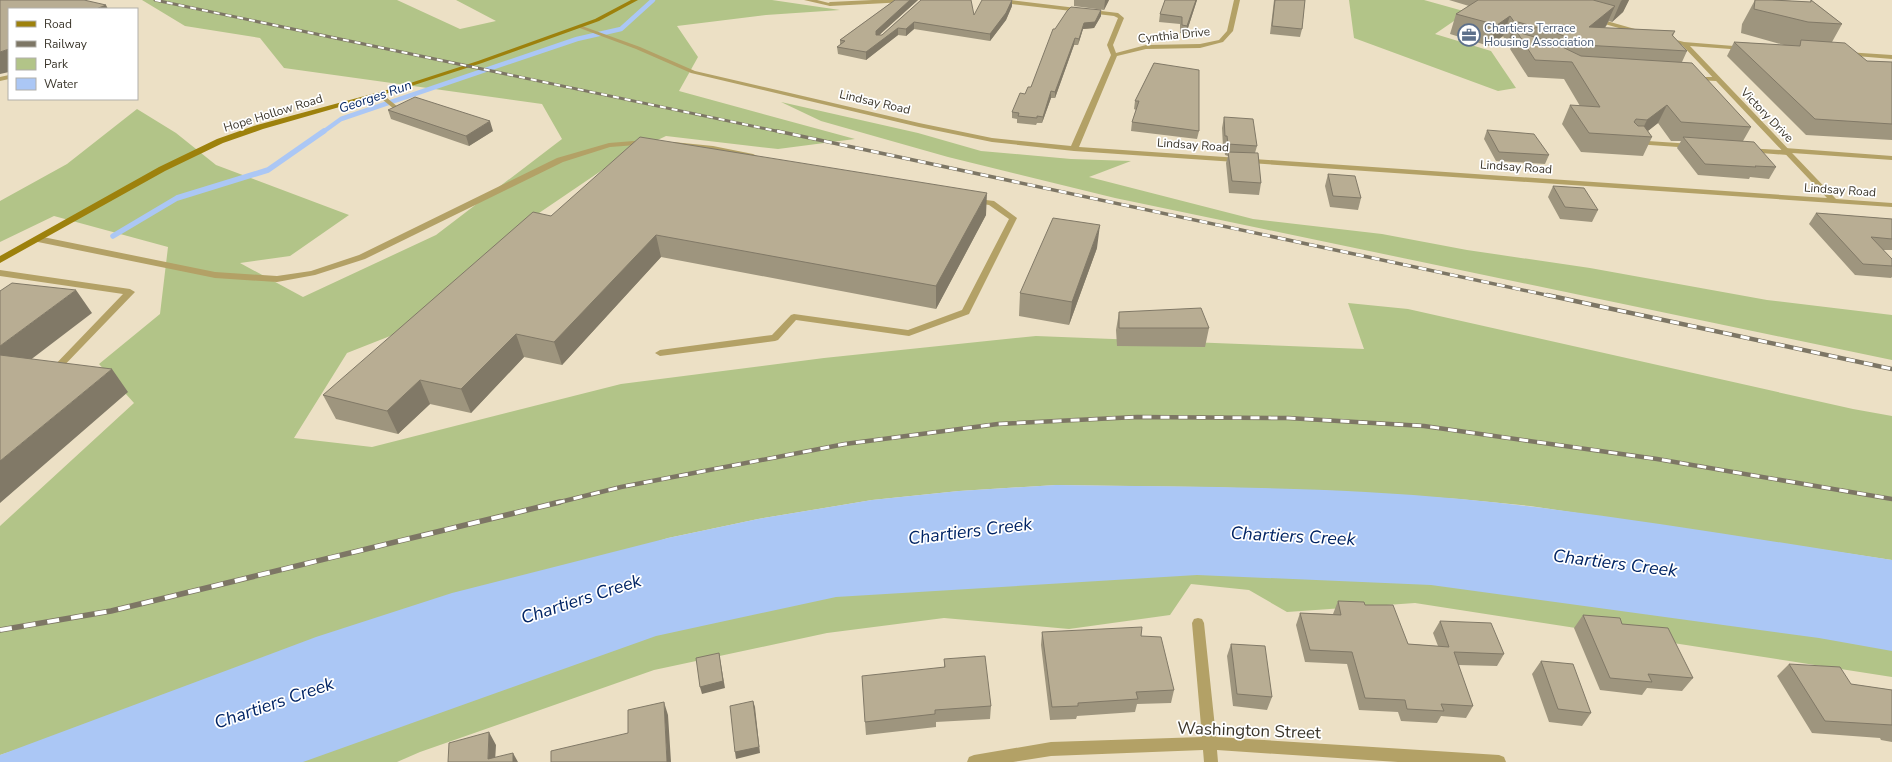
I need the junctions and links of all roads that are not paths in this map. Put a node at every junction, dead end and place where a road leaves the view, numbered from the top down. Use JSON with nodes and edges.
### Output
{"nodes":[{"id":1,"x":635,"y":0,"type":"edge"},
{"id":2,"x":807,"y":0,"type":"edge"},
{"id":3,"x":906,"y":0,"type":"edge"},
{"id":4,"x":996,"y":0,"type":"edge"},
{"id":5,"x":1237,"y":0,"type":"edge"},
{"id":6,"x":1592,"y":19,"type":"edge"},
{"id":7,"x":580,"y":27,"type":"junction"},
{"id":8,"x":1649,"y":34,"type":"edge"},
{"id":9,"x":1656,"y":36,"type":"edge"},
{"id":10,"x":1684,"y":44,"type":"junction"},
{"id":11,"x":1752,"y":48,"type":"edge"},
{"id":12,"x":1835,"y":54,"type":"edge"},
{"id":13,"x":1114,"y":55,"type":"junction"},
{"id":14,"x":1892,"y":57,"type":"edge"},
{"id":15,"x":1689,"y":77,"type":"edge"},
{"id":16,"x":1717,"y":79,"type":"junction"},
{"id":17,"x":379,"y":94,"type":"junction"},
{"id":18,"x":396,"y":108,"type":"edge"},
{"id":19,"x":1630,"y":141,"type":"edge"},
{"id":20,"x":1700,"y":146,"type":"edge"},
{"id":21,"x":1074,"y":149,"type":"junction"},
{"id":22,"x":1739,"y":149,"type":"edge"},
{"id":23,"x":1787,"y":152,"type":"junction"},
{"id":24,"x":759,"y":157,"type":"edge"},
{"id":25,"x":1892,"y":158,"type":"edge"},
{"id":26,"x":960,"y":197,"type":"edge"},
{"id":27,"x":1834,"y":201,"type":"junction"},
{"id":28,"x":1892,"y":205,"type":"edge"},
{"id":29,"x":38,"y":239,"type":"junction"},
{"id":30,"x":0,"y":260,"type":"edge"},
{"id":31,"x":0,"y":273,"type":"edge"},
{"id":32,"x":660,"y":353,"type":"dead end"},
{"id":33,"x":50,"y":375,"type":"edge"},
{"id":34,"x":1198,"y":623,"type":"dead end"},
{"id":35,"x":1209,"y":743,"type":"junction"},
{"id":36,"x":974,"y":762,"type":"edge"},
{"id":37,"x":1211,"y":762,"type":"edge"},
{"id":38,"x":1499,"y":762,"type":"edge"}],
"edges":[{"from":1,"to":7,"type":"main road","name":"Hope Hollow Road"},
{"from":2,"to":3,"type":"street"},
{"from":4,"to":13,"type":"street"},
{"from":5,"to":13,"type":"street","name":"Cynthia Drive"},
{"from":6,"to":8,"type":"street"},
{"from":7,"to":17,"type":"main road","name":"Hope Hollow Road"},
{"from":7,"to":21,"type":"street","name":"Lindsay Road"},
{"from":9,"to":10,"type":"street"},
{"from":10,"to":11,"type":"street"},
{"from":10,"to":16,"type":"street","name":"Victory Drive"},
{"from":12,"to":14,"type":"street"},
{"from":13,"to":21,"type":"street"},
{"from":15,"to":16,"type":"street"},
{"from":16,"to":23,"type":"street","name":"Victory Drive"},
{"from":17,"to":18,"type":"street"},
{"from":17,"to":29,"type":"main road","name":"Hope Hollow Road"},
{"from":19,"to":20,"type":"street"},
{"from":21,"to":27,"type":"street","name":"Lindsay Road"},
{"from":22,"to":23,"type":"street"},
{"from":23,"to":25,"type":"street"},
{"from":23,"to":27,"type":"street","name":"Victory Drive"},
{"from":24,"to":29,"type":"street"},
{"from":26,"to":32,"type":"street"},
{"from":27,"to":28,"type":"street","name":"Lindsay Road"},
{"from":29,"to":30,"type":"main road","name":"Hope Hollow Road"},
{"from":31,"to":33,"type":"street"},
{"from":34,"to":35,"type":"street"},
{"from":35,"to":36,"type":"street","name":"Washington Street"},
{"from":35,"to":37,"type":"street"},
{"from":35,"to":38,"type":"street","name":"Washington Street"}]}
